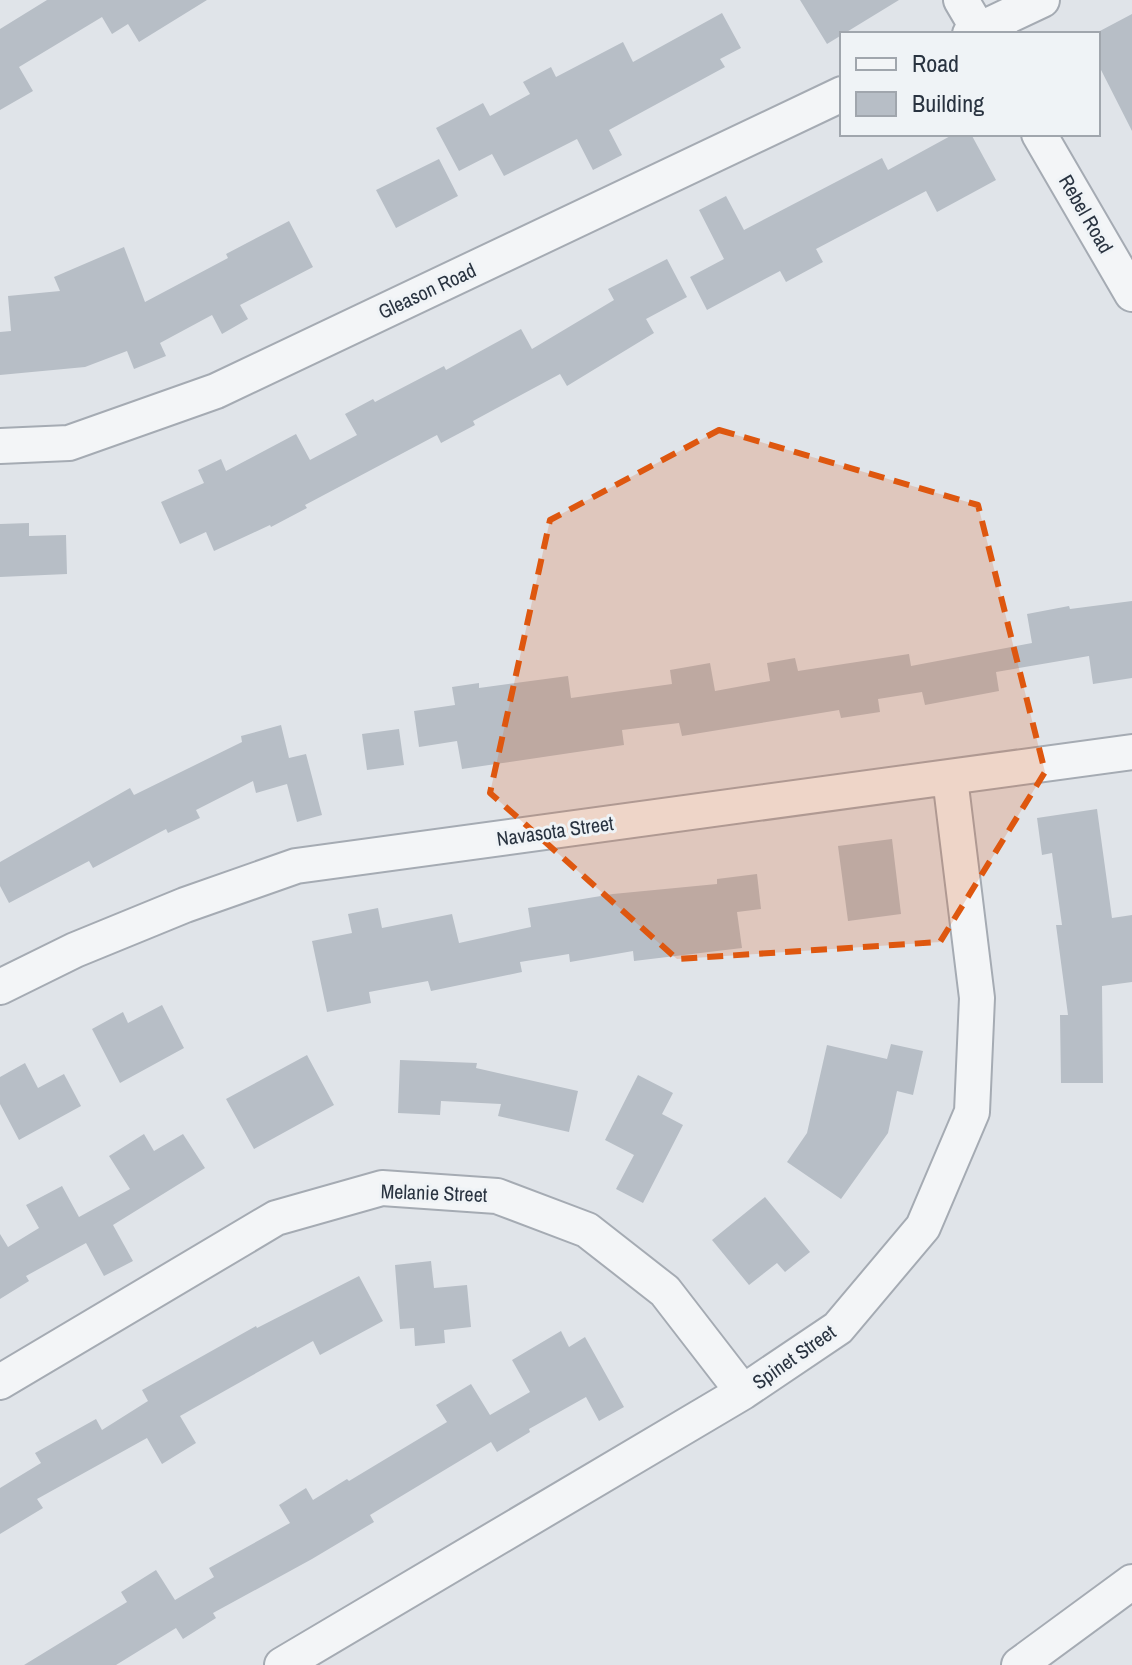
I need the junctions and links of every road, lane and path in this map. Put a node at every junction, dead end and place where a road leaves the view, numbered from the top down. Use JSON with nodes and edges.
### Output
{"nodes":[{"id":1,"x":961,"y":0,"type":"edge"},
{"id":2,"x":1042,"y":0,"type":"edge"},
{"id":3,"x":976,"y":32,"type":"edge"},
{"id":4,"x":978,"y":32,"type":"edge"},
{"id":5,"x":840,"y":95,"type":"edge"},
{"id":6,"x":1040,"y":136,"type":"edge"},
{"id":7,"x":1132,"y":294,"type":"edge"},
{"id":8,"x":0,"y":446,"type":"edge"},
{"id":9,"x":1132,"y":752,"type":"edge"},
{"id":10,"x":950,"y":778,"type":"junction"},
{"id":11,"x":0,"y":987,"type":"edge"},
{"id":12,"x":0,"y":1382,"type":"edge"},
{"id":13,"x":743,"y":1392,"type":"junction"},
{"id":14,"x":1132,"y":1582,"type":"edge"},
{"id":15,"x":282,"y":1665,"type":"edge"},
{"id":16,"x":1019,"y":1665,"type":"edge"}],
"edges":[{"from":1,"to":3,"type":"street"},
{"from":2,"to":4,"type":"street"},
{"from":5,"to":8,"type":"street","name":"Gleason Road"},
{"from":6,"to":7,"type":"street","name":"Rebel Road"},
{"from":9,"to":10,"type":"street","name":"Navasota Street"},
{"from":10,"to":11,"type":"street","name":"Navasota Street"},
{"from":10,"to":13,"type":"street","name":"Spinet Street"},
{"from":12,"to":13,"type":"street","name":"Melanie Street"},
{"from":13,"to":15,"type":"street","name":"Spinet Street"},
{"from":14,"to":16,"type":"street"}]}
